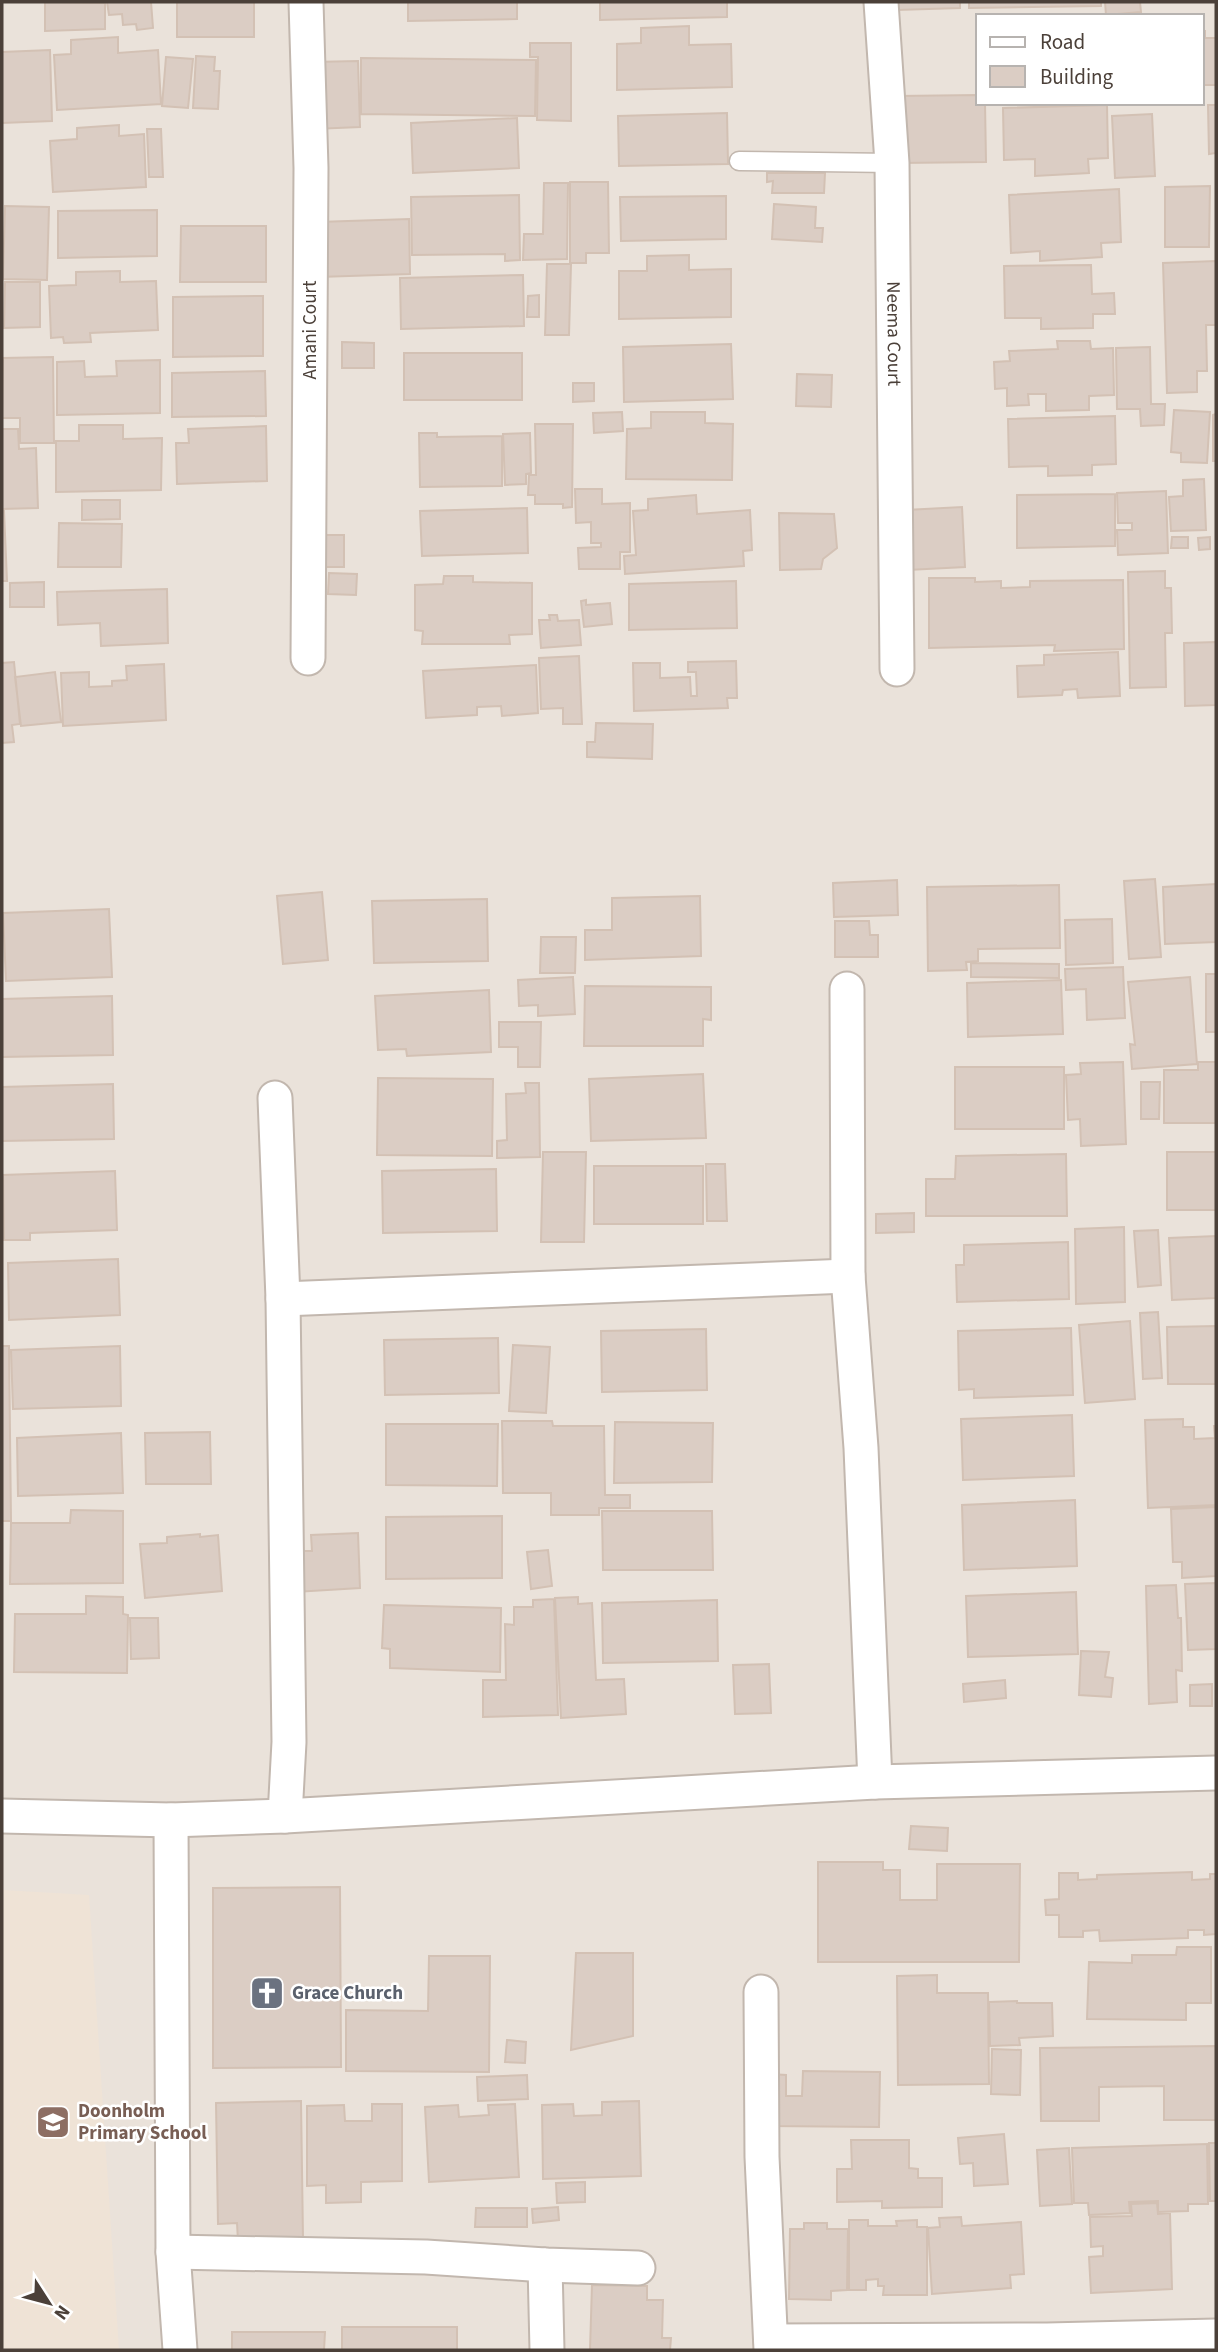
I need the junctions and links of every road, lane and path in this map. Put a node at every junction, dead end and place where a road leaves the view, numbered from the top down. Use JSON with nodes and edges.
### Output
{"nodes":[{"id":1,"x":306,"y":2,"type":"edge"},
{"id":2,"x":881,"y":2,"type":"edge"},
{"id":3,"x":739,"y":161,"type":"dead end"},
{"id":4,"x":892,"y":163,"type":"junction"},
{"id":5,"x":308,"y":659,"type":"dead end"},
{"id":6,"x":897,"y":669,"type":"dead end"},
{"id":7,"x":847,"y":989,"type":"dead end"},
{"id":8,"x":275,"y":1098,"type":"dead end"},
{"id":9,"x":848,"y":1276,"type":"junction"},
{"id":10,"x":283,"y":1300,"type":"junction"},
{"id":11,"x":1216,"y":1773,"type":"edge"},
{"id":12,"x":875,"y":1782,"type":"junction"},
{"id":13,"x":2,"y":1816,"type":"edge"},
{"id":14,"x":285,"y":1816,"type":"junction"},
{"id":15,"x":171,"y":1820,"type":"junction"},
{"id":16,"x":761,"y":1992,"type":"dead end"},
{"id":17,"x":173,"y":2252,"type":"junction"},
{"id":18,"x":545,"y":2265,"type":"junction"},
{"id":19,"x":638,"y":2268,"type":"dead end"},
{"id":20,"x":1216,"y":2336,"type":"edge"},
{"id":21,"x":771,"y":2345,"type":"edge"},
{"id":22,"x":180,"y":2350,"type":"edge"},
{"id":23,"x":547,"y":2350,"type":"edge"}],
"edges":[{"from":1,"to":5,"type":"street","name":"Amani Court"},
{"from":2,"to":4,"type":"street","name":"Neema Court"},
{"from":3,"to":4,"type":"lane"},
{"from":4,"to":6,"type":"street","name":"Neema Court"},
{"from":7,"to":9,"type":"street"},
{"from":8,"to":10,"type":"street"},
{"from":9,"to":10,"type":"street"},
{"from":9,"to":12,"type":"street"},
{"from":10,"to":14,"type":"street"},
{"from":11,"to":12,"type":"street"},
{"from":12,"to":14,"type":"street"},
{"from":13,"to":15,"type":"street"},
{"from":14,"to":15,"type":"street"},
{"from":15,"to":17,"type":"street"},
{"from":16,"to":21,"type":"street"},
{"from":17,"to":18,"type":"street"},
{"from":17,"to":22,"type":"street"},
{"from":18,"to":19,"type":"street"},
{"from":18,"to":23,"type":"street"},
{"from":20,"to":21,"type":"street"}]}
